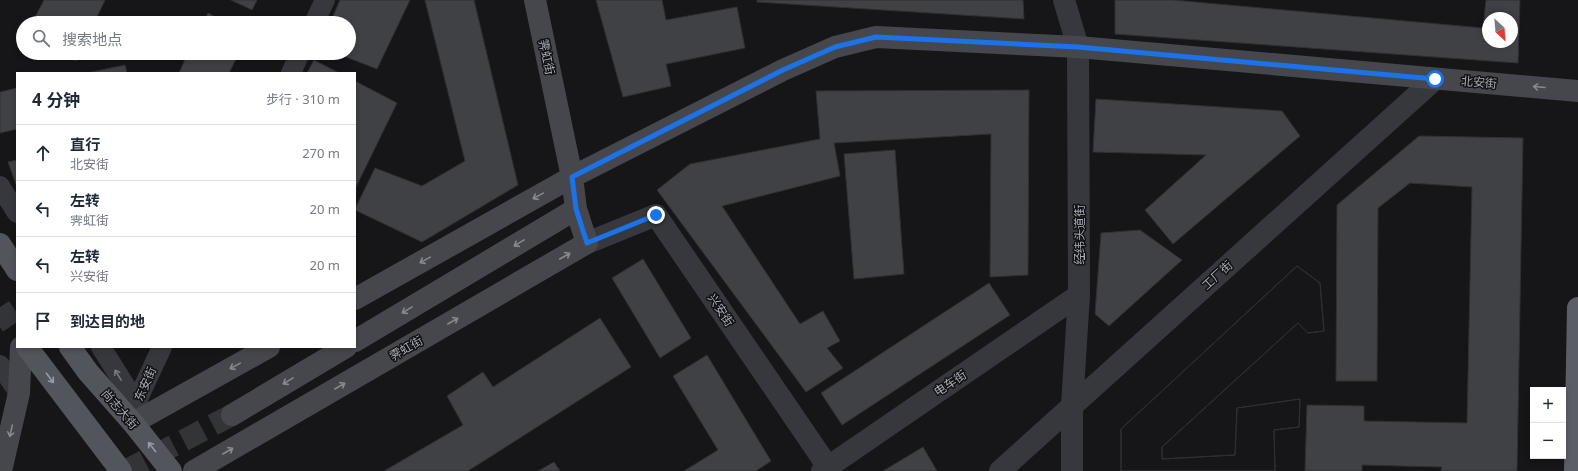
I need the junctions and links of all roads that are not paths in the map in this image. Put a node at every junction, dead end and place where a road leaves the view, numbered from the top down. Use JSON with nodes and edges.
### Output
{"nodes":[{"id":1,"x":325,"y":0,"type":"edge"},
{"id":2,"x":535,"y":0,"type":"edge"},
{"id":3,"x":1064,"y":0,"type":"edge"},
{"id":4,"x":317,"y":16,"type":"edge"},
{"id":5,"x":1078,"y":47,"type":"junction"},
{"id":6,"x":296,"y":60,"type":"edge"},
{"id":7,"x":290,"y":72,"type":"edge"},
{"id":8,"x":1435,"y":79,"type":"junction"},
{"id":9,"x":1578,"y":90,"type":"edge"},
{"id":10,"x":572,"y":177,"type":"junction"},
{"id":11,"x":0,"y":186,"type":"edge"},
{"id":12,"x":576,"y":209,"type":"junction"},
{"id":13,"x":16,"y":211,"type":"edge"},
{"id":14,"x":587,"y":243,"type":"junction"},
{"id":15,"x":0,"y":244,"type":"edge"},
{"id":16,"x":16,"y":268,"type":"edge"},
{"id":17,"x":1079,"y":295,"type":"junction"},
{"id":18,"x":356,"y":298,"type":"edge"},
{"id":19,"x":1578,"y":308,"type":"edge"},
{"id":20,"x":356,"y":341,"type":"edge"},
{"id":21,"x":21,"y":348,"type":"edge"},
{"id":22,"x":28,"y":348,"type":"edge"},
{"id":23,"x":71,"y":348,"type":"edge"},
{"id":24,"x":102,"y":348,"type":"edge"},
{"id":25,"x":162,"y":348,"type":"edge"},
{"id":26,"x":267,"y":348,"type":"edge"},
{"id":27,"x":344,"y":348,"type":"edge"},
{"id":28,"x":0,"y":365,"type":"edge"},
{"id":29,"x":20,"y":394,"type":"junction"},
{"id":30,"x":1072,"y":405,"type":"junction"},
{"id":31,"x":134,"y":413,"type":"junction"},
{"id":32,"x":232,"y":415,"type":"tunnel mouth"},
{"id":33,"x":825,"y":469,"type":"edge"},
{"id":34,"x":1,"y":471,"type":"edge"},
{"id":35,"x":121,"y":471,"type":"edge"},
{"id":36,"x":171,"y":471,"type":"edge"},
{"id":37,"x":194,"y":471,"type":"edge"},
{"id":38,"x":1000,"y":471,"type":"edge"},
{"id":39,"x":1072,"y":471,"type":"edge"},
{"id":40,"x":1575,"y":471,"type":"edge"}],
"edges":[{"from":1,"to":4,"type":"street"},
{"from":2,"to":10,"type":"main road","name":"霁虹街"},
{"from":3,"to":5,"type":"street","name":"经纬头道街"},
{"from":5,"to":8,"type":"main road","name":"北安街"},
{"from":5,"to":10,"type":"main road","name":"北安街"},
{"from":5,"to":17,"type":"street","name":"经纬头道街"},
{"from":6,"to":7,"type":"street"},
{"from":9,"to":8,"type":"main road","name":"北安街","one_way":true},
{"from":8,"to":30,"type":"street","name":"工厂街"},
{"from":10,"to":12,"type":"main road","name":"霁虹街"},
{"from":10,"to":18,"type":"main road","name":"北安街","one_way":true},
{"from":11,"to":13,"type":"street"},
{"from":12,"to":14,"type":"main road","name":"霁虹街"},
{"from":12,"to":20,"type":"main road","one_way":true},
{"from":14,"to":33,"type":"street","name":"兴安街"},
{"from":37,"to":14,"type":"main road","name":"霁虹街","one_way":true},
{"from":15,"to":16,"type":"main road"},
{"from":17,"to":30,"type":"street","name":"经纬头道街"},
{"from":17,"to":33,"type":"street","name":"电车街"},
{"from":19,"to":40,"type":"highway"},
{"from":21,"to":29,"type":"main road"},
{"from":22,"to":35,"type":"main road","one_way":true},
{"from":23,"to":31,"type":"main road","name":"尚志大街"},
{"from":31,"to":24,"type":"street","name":"尚志大街","one_way":true},
{"from":25,"to":31,"type":"street","name":"东安街"},
{"from":26,"to":31,"type":"main road","one_way":true},
{"from":27,"to":32,"type":"main road","one_way":true},
{"from":28,"to":29,"type":"street"},
{"from":29,"to":34,"type":"main road","one_way":true},
{"from":30,"to":38,"type":"street","name":"工厂街"},
{"from":30,"to":39,"type":"street","name":"经纬头道街"},
{"from":36,"to":31,"type":"main road","name":"尚志大街","one_way":true}]}
